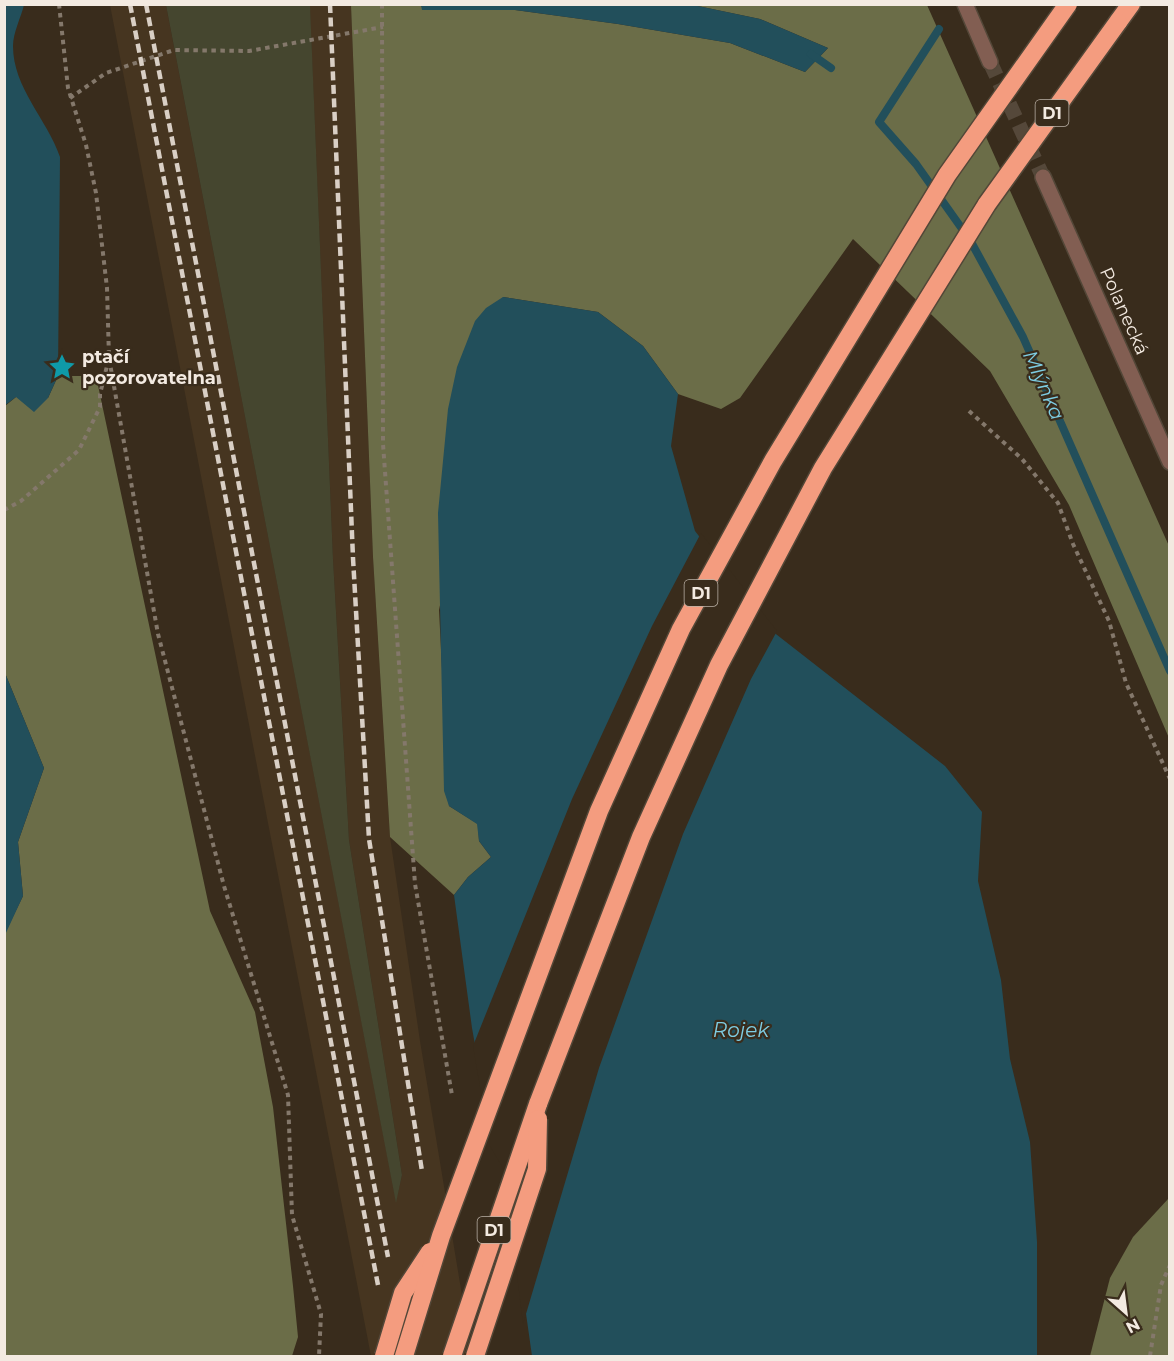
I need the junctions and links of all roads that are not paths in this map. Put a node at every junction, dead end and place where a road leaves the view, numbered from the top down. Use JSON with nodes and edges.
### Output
{"nodes":[{"id":1,"x":965,"y":4,"type":"edge"},
{"id":2,"x":1068,"y":4,"type":"edge"},
{"id":3,"x":1131,"y":4,"type":"edge"},
{"id":4,"x":990,"y":62,"type":"tunnel mouth"},
{"id":5,"x":1043,"y":177,"type":"tunnel mouth"},
{"id":6,"x":1170,"y":462,"type":"edge"},
{"id":7,"x":538,"y":1104,"type":"junction"},
{"id":8,"x":441,"y":1236,"type":"junction"},
{"id":9,"x":384,"y":1356,"type":"edge"},
{"id":10,"x":405,"y":1356,"type":"edge"},
{"id":11,"x":452,"y":1356,"type":"edge"},
{"id":12,"x":476,"y":1356,"type":"edge"}],
"edges":[{"from":1,"to":4,"type":"street"},
{"from":2,"to":8,"type":"highway","number":"D1","bridge":true},
{"from":3,"to":7,"type":"highway","number":"D1","bridge":true},
{"from":5,"to":6,"type":"street","name":"Polanecká"},
{"from":7,"to":11,"type":"highway","number":"D1","bridge":true},
{"from":7,"to":12,"type":"highway","bridge":true},
{"from":8,"to":9,"type":"highway","bridge":true},
{"from":8,"to":10,"type":"highway","number":"D1","bridge":true}]}
